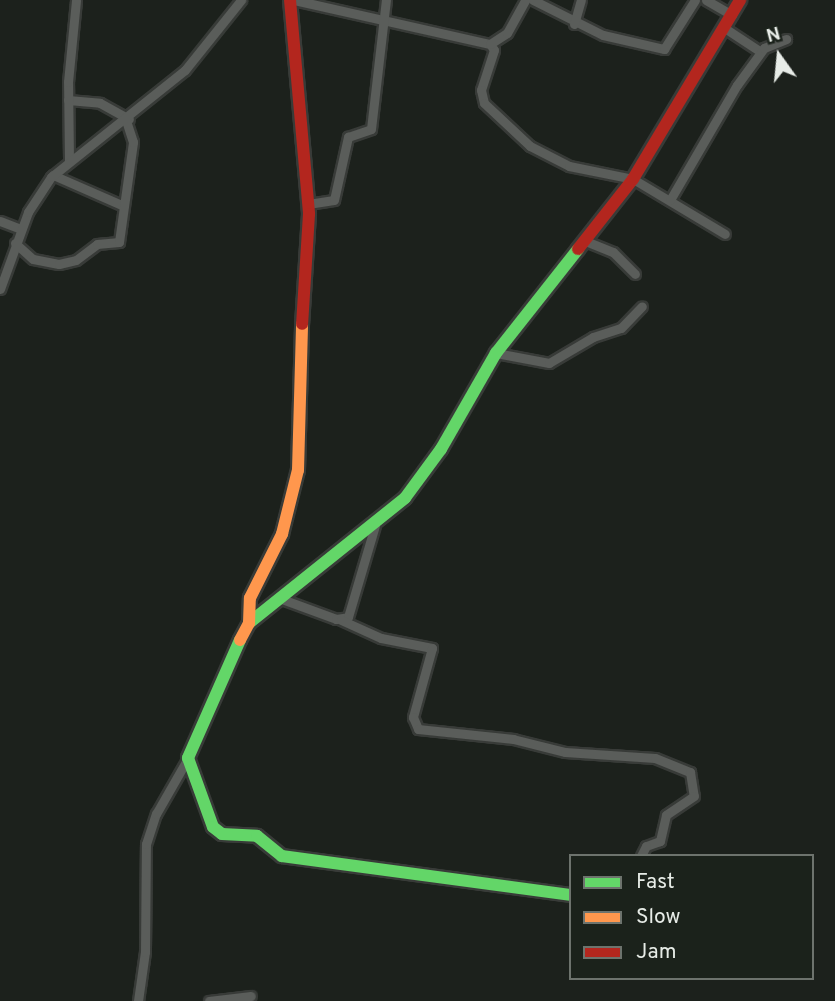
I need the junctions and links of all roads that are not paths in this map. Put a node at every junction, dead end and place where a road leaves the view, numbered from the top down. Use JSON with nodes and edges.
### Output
{"nodes":[{"id":1,"x":76,"y":0,"type":"edge"},
{"id":2,"x":241,"y":0,"type":"edge"},
{"id":3,"x":292,"y":0,"type":"edge"},
{"id":4,"x":386,"y":0,"type":"edge"},
{"id":5,"x":525,"y":0,"type":"edge"},
{"id":6,"x":533,"y":0,"type":"edge"},
{"id":7,"x":581,"y":0,"type":"edge"},
{"id":8,"x":695,"y":0,"type":"edge"},
{"id":9,"x":706,"y":0,"type":"edge"},
{"id":10,"x":740,"y":0,"type":"edge"},
{"id":11,"x":732,"y":15,"type":"junction"},
{"id":12,"x":381,"y":17,"type":"junction"},
{"id":13,"x":575,"y":24,"type":"junction"},
{"id":14,"x":723,"y":27,"type":"junction"},
{"id":15,"x":786,"y":38,"type":"dead end"},
{"id":16,"x":490,"y":44,"type":"junction"},
{"id":17,"x":761,"y":52,"type":"junction"},
{"id":18,"x":68,"y":100,"type":"junction"},
{"id":19,"x":127,"y":120,"type":"junction"},
{"id":20,"x":69,"y":160,"type":"junction"},
{"id":21,"x":53,"y":175,"type":"junction"},
{"id":22,"x":633,"y":180,"type":"junction"},
{"id":23,"x":670,"y":200,"type":"junction"},
{"id":24,"x":308,"y":204,"type":"junction"},
{"id":25,"x":124,"y":206,"type":"junction"},
{"id":26,"x":0,"y":221,"type":"edge"},
{"id":27,"x":21,"y":229,"type":"junction"},
{"id":28,"x":725,"y":234,"type":"dead end"},
{"id":29,"x":583,"y":240,"type":"junction"},
{"id":30,"x":15,"y":243,"type":"junction"},
{"id":31,"x":635,"y":274,"type":"dead end"},
{"id":32,"x":0,"y":289,"type":"edge"},
{"id":33,"x":642,"y":306,"type":"dead end"},
{"id":34,"x":496,"y":353,"type":"junction"},
{"id":35,"x":375,"y":525,"type":"junction"},
{"id":36,"x":279,"y":598,"type":"junction"},
{"id":37,"x":341,"y":620,"type":"junction"},
{"id":38,"x":249,"y":623,"type":"junction"},
{"id":39,"x":188,"y":758,"type":"junction"},
{"id":40,"x":642,"y":854,"type":"edge"},
{"id":41,"x":569,"y":895,"type":"edge"},
{"id":42,"x":251,"y":996,"type":"dead end"},
{"id":43,"x":138,"y":1001,"type":"edge"},
{"id":44,"x":209,"y":1001,"type":"edge"}],
"edges":[{"from":1,"to":18,"type":"street"},
{"from":2,"to":19,"type":"street"},
{"from":3,"to":12,"type":"street"},
{"from":3,"to":24,"type":"street"},
{"from":4,"to":12,"type":"street"},
{"from":5,"to":16,"type":"street"},
{"from":6,"to":13,"type":"street"},
{"from":7,"to":13,"type":"street"},
{"from":8,"to":13,"type":"street"},
{"from":9,"to":11,"type":"street"},
{"from":10,"to":11,"type":"street"},
{"from":11,"to":14,"type":"street"},
{"from":12,"to":16,"type":"street"},
{"from":12,"to":24,"type":"street"},
{"from":14,"to":17,"type":"street"},
{"from":14,"to":22,"type":"street"},
{"from":15,"to":17,"type":"street"},
{"from":16,"to":22,"type":"street"},
{"from":17,"to":23,"type":"street"},
{"from":18,"to":19,"type":"street"},
{"from":18,"to":20,"type":"street"},
{"from":19,"to":20,"type":"street"},
{"from":19,"to":25,"type":"street"},
{"from":20,"to":21,"type":"street"},
{"from":21,"to":25,"type":"street"},
{"from":21,"to":27,"type":"street"},
{"from":22,"to":23,"type":"street"},
{"from":22,"to":29,"type":"street"},
{"from":23,"to":28,"type":"street"},
{"from":24,"to":38,"type":"street"},
{"from":25,"to":30,"type":"street"},
{"from":26,"to":27,"type":"street"},
{"from":27,"to":30,"type":"street"},
{"from":29,"to":31,"type":"street"},
{"from":29,"to":34,"type":"street"},
{"from":30,"to":32,"type":"street"},
{"from":33,"to":34,"type":"street"},
{"from":34,"to":35,"type":"street"},
{"from":35,"to":36,"type":"street"},
{"from":35,"to":37,"type":"street"},
{"from":36,"to":37,"type":"street"},
{"from":36,"to":38,"type":"street"},
{"from":37,"to":40,"type":"street"},
{"from":38,"to":39,"type":"street"},
{"from":39,"to":41,"type":"street"},
{"from":39,"to":43,"type":"street"},
{"from":42,"to":44,"type":"street"}]}
